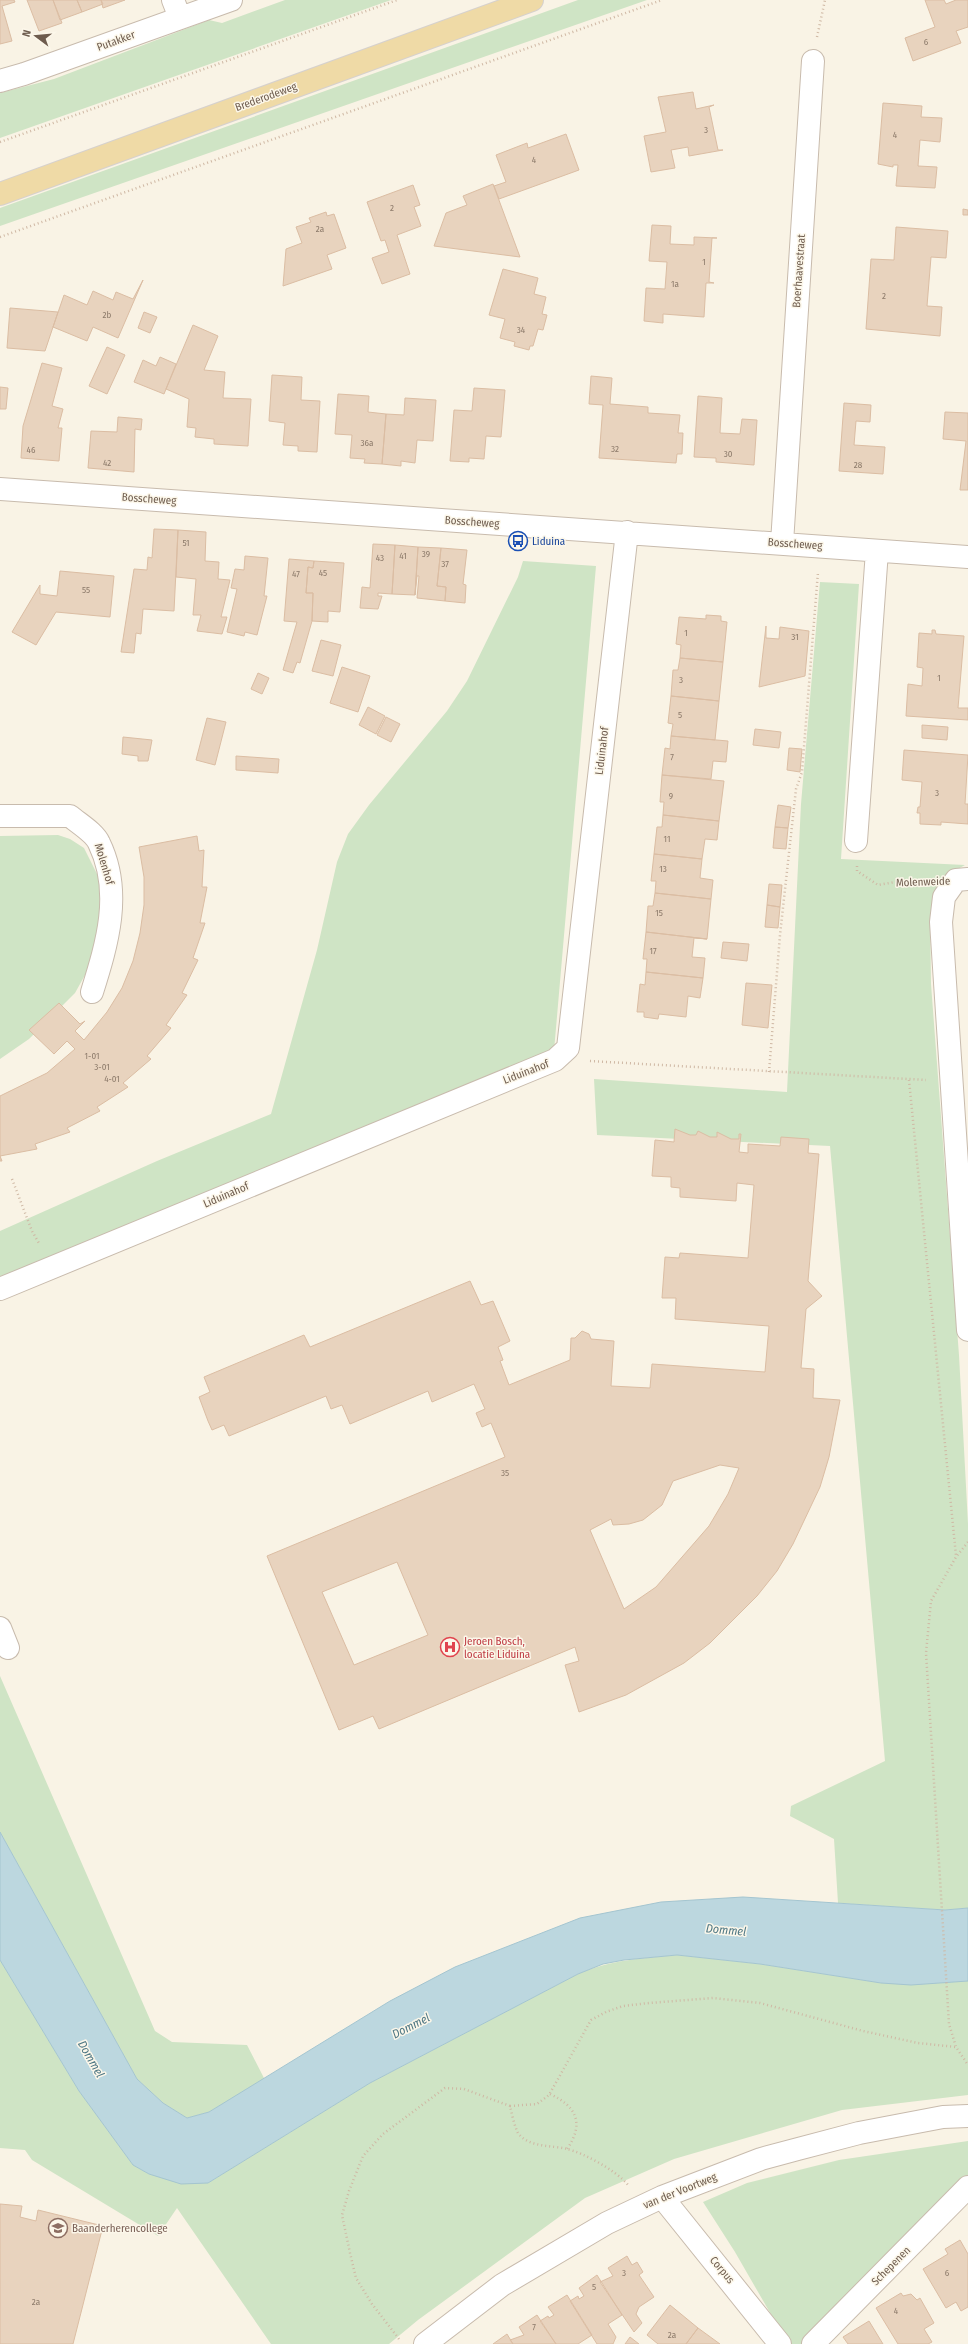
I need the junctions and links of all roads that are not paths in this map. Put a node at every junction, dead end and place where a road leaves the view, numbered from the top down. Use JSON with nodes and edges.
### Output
{"nodes":[{"id":1,"x":231,"y":0,"type":"edge"},
{"id":2,"x":532,"y":0,"type":"edge"},
{"id":3,"x":176,"y":9,"type":"edge"},
{"id":4,"x":813,"y":61,"type":"road end"},
{"id":5,"x":0,"y":81,"type":"edge"},
{"id":6,"x":0,"y":194,"type":"edge"},
{"id":7,"x":0,"y":489,"type":"edge"},
{"id":8,"x":627,"y":532,"type":"junction"},
{"id":9,"x":782,"y":543,"type":"junction"},
{"id":10,"x":877,"y":551,"type":"junction"},
{"id":11,"x":968,"y":557,"type":"edge"},
{"id":12,"x":0,"y":816,"type":"edge"},
{"id":13,"x":856,"y":841,"type":"road end"},
{"id":14,"x":962,"y":880,"type":"edge"},
{"id":15,"x":92,"y":992,"type":"dead end"},
{"id":16,"x":963,"y":1174,"type":"edge"},
{"id":17,"x":0,"y":1289,"type":"edge"},
{"id":18,"x":968,"y":1330,"type":"edge"},
{"id":19,"x":968,"y":2116,"type":"edge"},
{"id":20,"x":968,"y":2187,"type":"edge"},
{"id":21,"x":653,"y":2201,"type":"junction"},
{"id":22,"x":426,"y":2344,"type":"edge"},
{"id":23,"x":780,"y":2344,"type":"edge"},
{"id":24,"x":813,"y":2344,"type":"edge"}],
"edges":[{"from":1,"to":3,"type":"street","name":"Putakker"},
{"from":2,"to":6,"type":"main road","name":"Brederodeweg"},
{"from":3,"to":5,"type":"street","name":"Putakker"},
{"from":4,"to":9,"type":"street","name":"Boerhaavestraat"},
{"from":7,"to":8,"type":"street","name":"Bosscheweg"},
{"from":8,"to":9,"type":"street","name":"Bosscheweg"},
{"from":8,"to":17,"type":"street","name":"Liduinahof"},
{"from":9,"to":10,"type":"street","name":"Bosscheweg"},
{"from":10,"to":11,"type":"street","name":"Bosscheweg"},
{"from":10,"to":13,"type":"street"},
{"from":12,"to":15,"type":"street","name":"Molenhof"},
{"from":14,"to":16,"type":"street","name":"Molenweide"},
{"from":16,"to":18,"type":"street","name":"Molenweide"},
{"from":19,"to":21,"type":"street","name":"van der Voortweg"},
{"from":20,"to":24,"type":"street","name":"Schepenen"},
{"from":21,"to":22,"type":"street","name":"van der Voortweg"},
{"from":21,"to":23,"type":"street","name":"Corpus"}]}
